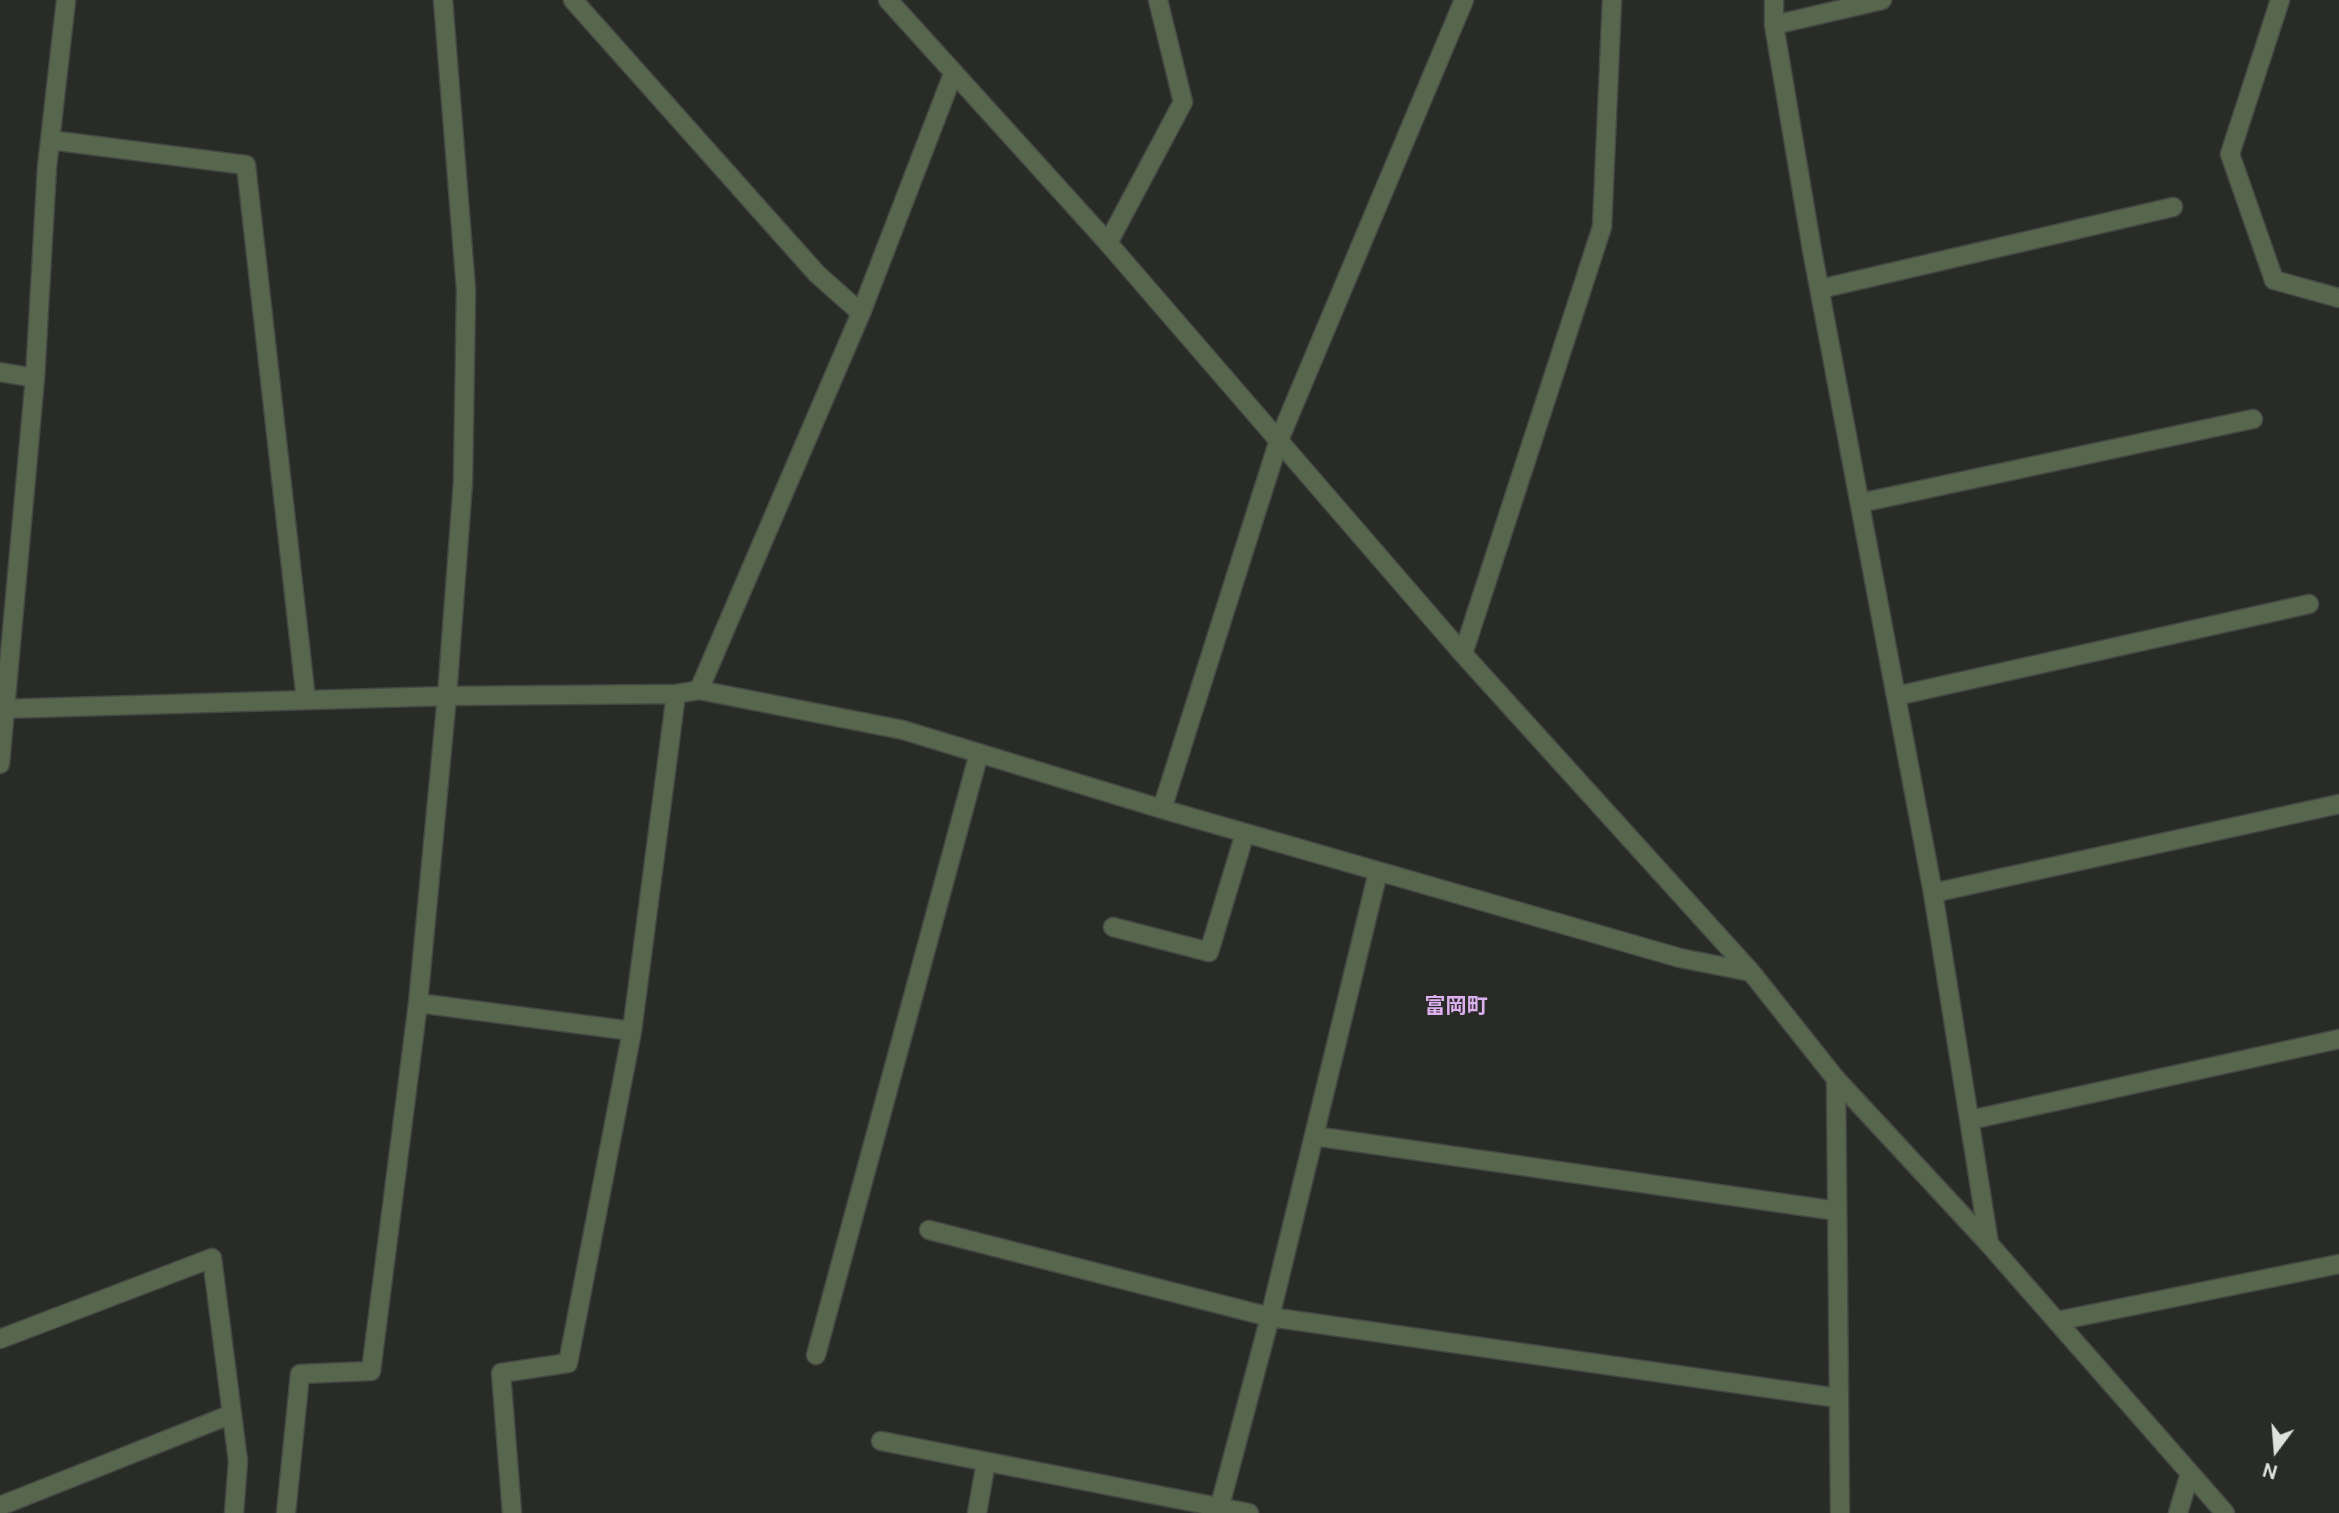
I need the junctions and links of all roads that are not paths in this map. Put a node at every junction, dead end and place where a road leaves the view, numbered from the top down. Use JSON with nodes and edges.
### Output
{"nodes":[{"id":1,"x":66,"y":0,"type":"edge"},
{"id":2,"x":443,"y":0,"type":"edge"},
{"id":3,"x":573,"y":0,"type":"edge"},
{"id":4,"x":888,"y":0,"type":"edge"},
{"id":5,"x":1158,"y":0,"type":"edge"},
{"id":6,"x":1464,"y":0,"type":"edge"},
{"id":7,"x":1612,"y":0,"type":"edge"},
{"id":8,"x":1774,"y":0,"type":"edge"},
{"id":9,"x":1882,"y":0,"type":"edge"},
{"id":10,"x":2280,"y":0,"type":"edge"},
{"id":11,"x":1774,"y":25,"type":"junction"},
{"id":12,"x":953,"y":74,"type":"junction"},
{"id":13,"x":50,"y":140,"type":"junction"},
{"id":14,"x":2173,"y":207,"type":"dead end"},
{"id":15,"x":1108,"y":243,"type":"junction"},
{"id":16,"x":1819,"y":289,"type":"junction"},
{"id":17,"x":2339,"y":298,"type":"edge"},
{"id":18,"x":861,"y":313,"type":"junction"},
{"id":19,"x":0,"y":372,"type":"edge"},
{"id":20,"x":35,"y":377,"type":"junction"},
{"id":21,"x":2253,"y":419,"type":"dead end"},
{"id":22,"x":1279,"y":440,"type":"junction"},
{"id":23,"x":1860,"y":503,"type":"junction"},
{"id":24,"x":2309,"y":604,"type":"dead end"},
{"id":25,"x":1464,"y":654,"type":"junction"},
{"id":26,"x":699,"y":690,"type":"junction"},
{"id":27,"x":676,"y":694,"type":"junction"},
{"id":28,"x":447,"y":696,"type":"junction"},
{"id":29,"x":1896,"y":696,"type":"junction"},
{"id":30,"x":306,"y":700,"type":"junction"},
{"id":31,"x":3,"y":710,"type":"edge"},
{"id":32,"x":979,"y":753,"type":"junction"},
{"id":33,"x":0,"y":764,"type":"edge"},
{"id":34,"x":2339,"y":804,"type":"edge"},
{"id":35,"x":1162,"y":809,"type":"junction"},
{"id":36,"x":1245,"y":833,"type":"junction"},
{"id":37,"x":1378,"y":872,"type":"junction"},
{"id":38,"x":1933,"y":893,"type":"junction"},
{"id":39,"x":1113,"y":927,"type":"dead end"},
{"id":40,"x":1751,"y":972,"type":"junction"},
{"id":41,"x":418,"y":1003,"type":"junction"},
{"id":42,"x":632,"y":1031,"type":"junction"},
{"id":43,"x":2339,"y":1039,"type":"edge"},
{"id":44,"x":1836,"y":1079,"type":"junction"},
{"id":45,"x":1970,"y":1121,"type":"junction"},
{"id":46,"x":1314,"y":1136,"type":"junction"},
{"id":47,"x":1837,"y":1211,"type":"junction"},
{"id":48,"x":929,"y":1230,"type":"dead end"},
{"id":49,"x":1990,"y":1244,"type":"junction"},
{"id":50,"x":2339,"y":1264,"type":"edge"},
{"id":51,"x":1270,"y":1317,"type":"junction"},
{"id":52,"x":2057,"y":1321,"type":"junction"},
{"id":53,"x":0,"y":1339,"type":"edge"},
{"id":54,"x":816,"y":1355,"type":"dead end"},
{"id":55,"x":1838,"y":1398,"type":"junction"},
{"id":56,"x":232,"y":1414,"type":"junction"},
{"id":57,"x":881,"y":1441,"type":"dead end"},
{"id":58,"x":986,"y":1462,"type":"junction"},
{"id":59,"x":2190,"y":1473,"type":"junction"},
{"id":60,"x":0,"y":1506,"type":"edge"},
{"id":61,"x":1219,"y":1511,"type":"edge"},
{"id":62,"x":234,"y":1513,"type":"edge"},
{"id":63,"x":286,"y":1513,"type":"edge"},
{"id":64,"x":512,"y":1513,"type":"edge"},
{"id":65,"x":977,"y":1513,"type":"edge"},
{"id":66,"x":1249,"y":1513,"type":"edge"},
{"id":67,"x":1840,"y":1513,"type":"edge"},
{"id":68,"x":2178,"y":1513,"type":"edge"},
{"id":69,"x":2225,"y":1513,"type":"edge"}],
"edges":[{"from":1,"to":13,"type":"street"},
{"from":2,"to":28,"type":"street"},
{"from":3,"to":18,"type":"street"},
{"from":4,"to":12,"type":"street"},
{"from":5,"to":15,"type":"street"},
{"from":6,"to":22,"type":"street"},
{"from":7,"to":25,"type":"street"},
{"from":8,"to":11,"type":"street"},
{"from":9,"to":11,"type":"street"},
{"from":10,"to":17,"type":"street"},
{"from":11,"to":16,"type":"street"},
{"from":12,"to":15,"type":"street"},
{"from":12,"to":18,"type":"street"},
{"from":13,"to":20,"type":"street"},
{"from":13,"to":30,"type":"street"},
{"from":14,"to":16,"type":"street"},
{"from":15,"to":22,"type":"street"},
{"from":16,"to":23,"type":"street"},
{"from":18,"to":26,"type":"street"},
{"from":19,"to":20,"type":"street"},
{"from":20,"to":31,"type":"street"},
{"from":21,"to":23,"type":"street"},
{"from":22,"to":25,"type":"street"},
{"from":22,"to":35,"type":"street"},
{"from":23,"to":29,"type":"street"},
{"from":24,"to":29,"type":"street"},
{"from":25,"to":40,"type":"street"},
{"from":26,"to":27,"type":"street"},
{"from":26,"to":32,"type":"street"},
{"from":27,"to":28,"type":"street"},
{"from":27,"to":42,"type":"street"},
{"from":28,"to":30,"type":"street"},
{"from":28,"to":41,"type":"street"},
{"from":29,"to":38,"type":"street"},
{"from":30,"to":31,"type":"street"},
{"from":31,"to":33,"type":"street"},
{"from":32,"to":35,"type":"street"},
{"from":32,"to":54,"type":"street"},
{"from":34,"to":38,"type":"street"},
{"from":35,"to":36,"type":"street"},
{"from":36,"to":37,"type":"street"},
{"from":36,"to":39,"type":"street"},
{"from":37,"to":40,"type":"street"},
{"from":37,"to":46,"type":"street"},
{"from":38,"to":45,"type":"street"},
{"from":40,"to":44,"type":"street"},
{"from":41,"to":42,"type":"street"},
{"from":41,"to":63,"type":"street"},
{"from":42,"to":64,"type":"street"},
{"from":43,"to":45,"type":"street"},
{"from":44,"to":47,"type":"street"},
{"from":44,"to":49,"type":"street"},
{"from":45,"to":49,"type":"street"},
{"from":46,"to":47,"type":"street"},
{"from":46,"to":51,"type":"street"},
{"from":47,"to":55,"type":"street"},
{"from":48,"to":51,"type":"street"},
{"from":49,"to":52,"type":"street"},
{"from":50,"to":52,"type":"street"},
{"from":51,"to":55,"type":"street"},
{"from":51,"to":61,"type":"street"},
{"from":52,"to":59,"type":"street"},
{"from":53,"to":56,"type":"street"},
{"from":55,"to":67,"type":"street"},
{"from":56,"to":60,"type":"street"},
{"from":56,"to":62,"type":"street"},
{"from":57,"to":58,"type":"street"},
{"from":58,"to":61,"type":"street"},
{"from":58,"to":65,"type":"street"},
{"from":59,"to":68,"type":"street"},
{"from":59,"to":69,"type":"street"},
{"from":61,"to":66,"type":"street"}]}
